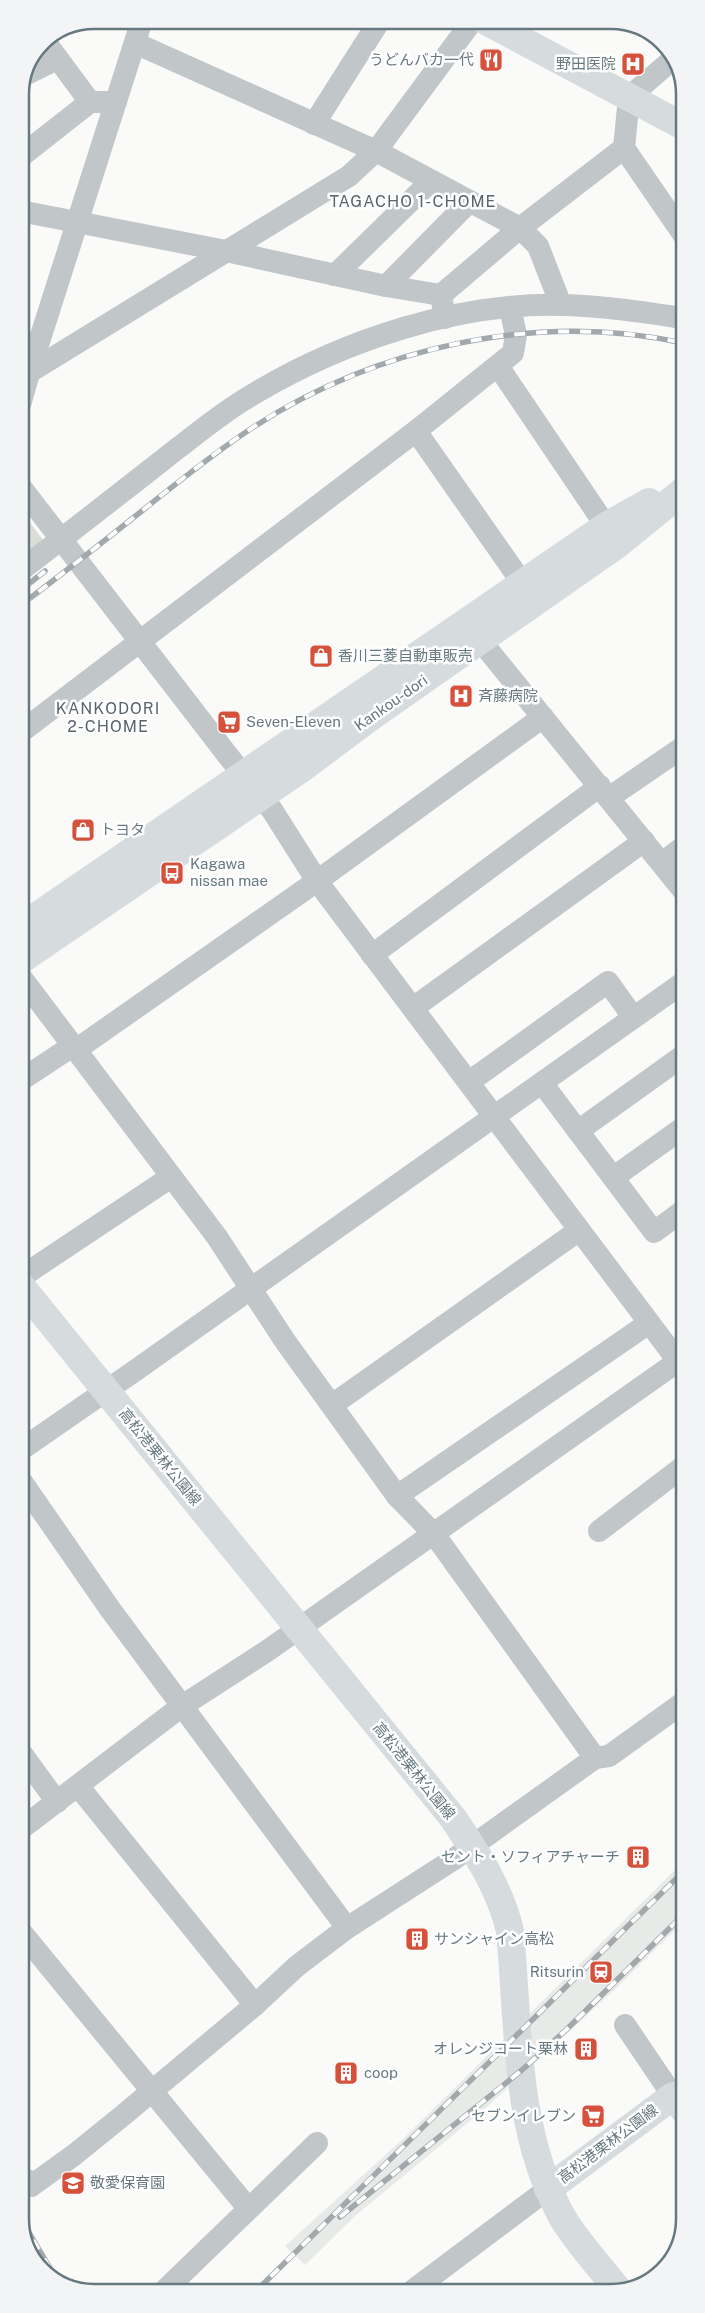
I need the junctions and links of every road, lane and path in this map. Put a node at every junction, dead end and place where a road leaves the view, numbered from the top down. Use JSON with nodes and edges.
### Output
{"nodes":[{"id":1,"x":139,"y":29,"type":"edge"},
{"id":2,"x":374,"y":29,"type":"edge"},
{"id":3,"x":466,"y":29,"type":"edge"},
{"id":4,"x":501,"y":29,"type":"edge"},
{"id":5,"x":135,"y":43,"type":"junction"},
{"id":6,"x":49,"y":47,"type":"edge"},
{"id":7,"x":57,"y":59,"type":"junction"},
{"id":8,"x":668,"y":63,"type":"edge"},
{"id":9,"x":34,"y":70,"type":"edge"},
{"id":10,"x":629,"y":97,"type":"junction"},
{"id":11,"x":90,"y":102,"type":"junction"},
{"id":12,"x":116,"y":102,"type":"junction"},
{"id":13,"x":676,"y":122,"type":"edge"},
{"id":14,"x":314,"y":124,"type":"junction"},
{"id":15,"x":624,"y":148,"type":"junction"},
{"id":16,"x":29,"y":150,"type":"edge"},
{"id":17,"x":376,"y":151,"type":"junction"},
{"id":18,"x":431,"y":181,"type":"junction"},
{"id":19,"x":469,"y":202,"type":"junction"},
{"id":20,"x":29,"y":213,"type":"edge"},
{"id":21,"x":78,"y":222,"type":"junction"},
{"id":22,"x":676,"y":224,"type":"edge"},
{"id":23,"x":520,"y":228,"type":"junction"},
{"id":24,"x":226,"y":251,"type":"junction"},
{"id":25,"x":335,"y":275,"type":"junction"},
{"id":26,"x":386,"y":286,"type":"junction"},
{"id":27,"x":441,"y":295,"type":"junction"},
{"id":28,"x":561,"y":304,"type":"junction"},
{"id":29,"x":510,"y":308,"type":"junction"},
{"id":30,"x":676,"y":317,"type":"edge"},
{"id":31,"x":444,"y":318,"type":"junction"},
{"id":32,"x":29,"y":364,"type":"edge"},
{"id":33,"x":498,"y":366,"type":"junction"},
{"id":34,"x":29,"y":374,"type":"edge"},
{"id":35,"x":416,"y":431,"type":"junction"},
{"id":36,"x":676,"y":485,"type":"edge"},
{"id":37,"x":676,"y":497,"type":"edge"},
{"id":38,"x":29,"y":498,"type":"edge"},
{"id":39,"x":606,"y":526,"type":"junction"},
{"id":40,"x":61,"y":539,"type":"junction"},
{"id":41,"x":29,"y":563,"type":"edge"},
{"id":42,"x":523,"y":584,"type":"junction"},
{"id":43,"x":480,"y":640,"type":"junction"},
{"id":44,"x":141,"y":641,"type":"junction"},
{"id":45,"x":543,"y":717,"type":"junction"},
{"id":46,"x":29,"y":726,"type":"edge"},
{"id":47,"x":676,"y":751,"type":"edge"},
{"id":48,"x":253,"y":785,"type":"junction"},
{"id":49,"x":605,"y":792,"type":"junction"},
{"id":50,"x":644,"y":841,"type":"junction"},
{"id":51,"x":676,"y":853,"type":"edge"},
{"id":52,"x":662,"y":862,"type":"junction"},
{"id":53,"x":676,"y":880,"type":"edge"},
{"id":54,"x":317,"y":881,"type":"junction"},
{"id":55,"x":29,"y":922,"type":"edge"},
{"id":56,"x":29,"y":954,"type":"edge"},
{"id":57,"x":372,"y":955,"type":"junction"},
{"id":58,"x":29,"y":987,"type":"edge"},
{"id":59,"x":676,"y":987,"type":"edge"},
{"id":60,"x":413,"y":1008,"type":"junction"},
{"id":61,"x":633,"y":1017,"type":"junction"},
{"id":62,"x":76,"y":1047,"type":"junction"},
{"id":63,"x":676,"y":1061,"type":"edge"},
{"id":64,"x":29,"y":1075,"type":"edge"},
{"id":65,"x":469,"y":1082,"type":"junction"},
{"id":66,"x":542,"y":1083,"type":"junction"},
{"id":67,"x":494,"y":1117,"type":"junction"},
{"id":68,"x":578,"y":1131,"type":"junction"},
{"id":69,"x":676,"y":1134,"type":"edge"},
{"id":70,"x":171,"y":1177,"type":"junction"},
{"id":71,"x":614,"y":1177,"type":"junction"},
{"id":72,"x":676,"y":1216,"type":"edge"},
{"id":73,"x":578,"y":1231,"type":"junction"},
{"id":74,"x":29,"y":1272,"type":"edge"},
{"id":75,"x":250,"y":1289,"type":"junction"},
{"id":76,"x":29,"y":1296,"type":"edge"},
{"id":77,"x":649,"y":1323,"type":"junction"},
{"id":78,"x":676,"y":1355,"type":"edge"},
{"id":79,"x":676,"y":1366,"type":"edge"},
{"id":80,"x":106,"y":1390,"type":"junction"},
{"id":81,"x":332,"y":1405,"type":"junction"},
{"id":82,"x":29,"y":1444,"type":"edge"},
{"id":83,"x":676,"y":1472,"type":"edge"},
{"id":84,"x":29,"y":1492,"type":"edge"},
{"id":85,"x":396,"y":1496,"type":"junction"},
{"id":86,"x":599,"y":1531,"type":"dead end"},
{"id":87,"x":434,"y":1534,"type":"junction"},
{"id":88,"x":299,"y":1628,"type":"junction"},
{"id":89,"x":182,"y":1706,"type":"junction"},
{"id":90,"x":676,"y":1708,"type":"edge"},
{"id":91,"x":595,"y":1758,"type":"junction"},
{"id":92,"x":29,"y":1764,"type":"edge"},
{"id":93,"x":78,"y":1786,"type":"junction"},
{"id":94,"x":57,"y":1802,"type":"junction"},
{"id":95,"x":29,"y":1823,"type":"edge"},
{"id":96,"x":472,"y":1846,"type":"junction"},
{"id":97,"x":347,"y":1928,"type":"junction"},
{"id":98,"x":29,"y":1942,"type":"edge"},
{"id":99,"x":255,"y":2004,"type":"junction"},
{"id":100,"x":625,"y":2025,"type":"dead end"},
{"id":101,"x":151,"y":2091,"type":"junction"},
{"id":102,"x":676,"y":2091,"type":"edge"},
{"id":103,"x":676,"y":2101,"type":"edge"},
{"id":104,"x":317,"y":2143,"type":"dead end"},
{"id":105,"x":29,"y":2183,"type":"edge"},
{"id":106,"x":548,"y":2189,"type":"junction"},
{"id":107,"x":248,"y":2208,"type":"junction"},
{"id":108,"x":170,"y":2284,"type":"edge"},
{"id":109,"x":437,"y":2284,"type":"edge"},
{"id":110,"x":614,"y":2284,"type":"edge"}],
"edges":[{"from":1,"to":5,"type":"street"},
{"from":2,"to":14,"type":"street"},
{"from":3,"to":17,"type":"street"},
{"from":4,"to":10,"type":"main road"},
{"from":5,"to":12,"type":"street"},
{"from":5,"to":14,"type":"street"},
{"from":6,"to":7,"type":"street"},
{"from":7,"to":9,"type":"street"},
{"from":7,"to":11,"type":"street"},
{"from":8,"to":10,"type":"street"},
{"from":10,"to":13,"type":"main road"},
{"from":10,"to":15,"type":"street"},
{"from":11,"to":12,"type":"street"},
{"from":11,"to":16,"type":"street"},
{"from":12,"to":21,"type":"street"},
{"from":14,"to":17,"type":"street"},
{"from":15,"to":22,"type":"street"},
{"from":15,"to":23,"type":"street"},
{"from":17,"to":18,"type":"street"},
{"from":17,"to":24,"type":"street"},
{"from":18,"to":19,"type":"street"},
{"from":18,"to":25,"type":"street"},
{"from":19,"to":23,"type":"street"},
{"from":19,"to":26,"type":"street"},
{"from":20,"to":21,"type":"street"},
{"from":21,"to":24,"type":"street"},
{"from":21,"to":32,"type":"street"},
{"from":23,"to":27,"type":"street"},
{"from":23,"to":28,"type":"street"},
{"from":24,"to":25,"type":"street"},
{"from":24,"to":34,"type":"street"},
{"from":25,"to":26,"type":"street"},
{"from":26,"to":27,"type":"street"},
{"from":27,"to":31,"type":"street"},
{"from":28,"to":29,"type":"street"},
{"from":28,"to":30,"type":"street"},
{"from":29,"to":31,"type":"street"},
{"from":29,"to":33,"type":"street"},
{"from":31,"to":40,"type":"street"},
{"from":33,"to":35,"type":"street"},
{"from":33,"to":39,"type":"street"},
{"from":35,"to":42,"type":"street"},
{"from":35,"to":44,"type":"street"},
{"from":36,"to":39,"type":"main road","name":"Kankou-dori"},
{"from":37,"to":43,"type":"main road","name":"Kankou-dori"},
{"from":38,"to":40,"type":"street"},
{"from":39,"to":42,"type":"main road","name":"Kankou-dori"},
{"from":40,"to":41,"type":"street"},
{"from":40,"to":44,"type":"street"},
{"from":42,"to":48,"type":"main road","name":"Kankou-dori"},
{"from":43,"to":45,"type":"street"},
{"from":43,"to":48,"type":"main road","name":"Kankou-dori"},
{"from":44,"to":46,"type":"street"},
{"from":44,"to":48,"type":"street"},
{"from":45,"to":49,"type":"street"},
{"from":45,"to":54,"type":"street"},
{"from":47,"to":49,"type":"street"},
{"from":48,"to":54,"type":"street"},
{"from":48,"to":55,"type":"main road","name":"Kankou-dori"},
{"from":48,"to":56,"type":"main road","name":"Kankou-dori"},
{"from":49,"to":50,"type":"street"},
{"from":49,"to":57,"type":"street"},
{"from":50,"to":52,"type":"street"},
{"from":50,"to":60,"type":"street"},
{"from":51,"to":52,"type":"street"},
{"from":52,"to":53,"type":"street"},
{"from":54,"to":57,"type":"street"},
{"from":54,"to":62,"type":"street"},
{"from":57,"to":60,"type":"street"},
{"from":58,"to":62,"type":"street"},
{"from":59,"to":61,"type":"street"},
{"from":60,"to":65,"type":"street"},
{"from":61,"to":65,"type":"street"},
{"from":61,"to":66,"type":"street"},
{"from":62,"to":64,"type":"street"},
{"from":62,"to":70,"type":"street"},
{"from":63,"to":68,"type":"street"},
{"from":65,"to":67,"type":"street"},
{"from":66,"to":67,"type":"street"},
{"from":66,"to":68,"type":"street"},
{"from":67,"to":73,"type":"street"},
{"from":67,"to":75,"type":"street"},
{"from":68,"to":71,"type":"street"},
{"from":69,"to":71,"type":"street"},
{"from":70,"to":74,"type":"street"},
{"from":70,"to":75,"type":"street"},
{"from":71,"to":72,"type":"street"},
{"from":73,"to":77,"type":"street"},
{"from":73,"to":81,"type":"street"},
{"from":75,"to":80,"type":"street"},
{"from":75,"to":81,"type":"street"},
{"from":76,"to":80,"type":"main road","name":"高松港栗林公園線"},
{"from":77,"to":78,"type":"street"},
{"from":77,"to":85,"type":"street"},
{"from":79,"to":87,"type":"street"},
{"from":80,"to":82,"type":"street"},
{"from":80,"to":88,"type":"main road","name":"高松港栗林公園線"},
{"from":81,"to":85,"type":"street"},
{"from":83,"to":86,"type":"street"},
{"from":84,"to":89,"type":"street"},
{"from":85,"to":87,"type":"street"},
{"from":87,"to":88,"type":"street"},
{"from":87,"to":91,"type":"street"},
{"from":88,"to":89,"type":"street"},
{"from":88,"to":96,"type":"main road","name":"高松港栗林公園線"},
{"from":89,"to":93,"type":"street"},
{"from":89,"to":97,"type":"street"},
{"from":90,"to":91,"type":"street"},
{"from":91,"to":96,"type":"street"},
{"from":92,"to":94,"type":"street"},
{"from":93,"to":94,"type":"street"},
{"from":93,"to":99,"type":"street"},
{"from":94,"to":95,"type":"street"},
{"from":96,"to":97,"type":"street"},
{"from":96,"to":106,"type":"main road","name":"高松港栗林公園線"},
{"from":97,"to":99,"type":"street"},
{"from":98,"to":101,"type":"street"},
{"from":99,"to":101,"type":"street"},
{"from":100,"to":102,"type":"street"},
{"from":101,"to":105,"type":"street"},
{"from":101,"to":107,"type":"street"},
{"from":103,"to":106,"type":"main road","name":"高松港栗林公園線"},
{"from":104,"to":107,"type":"street"},
{"from":106,"to":109,"type":"street"},
{"from":106,"to":110,"type":"main road"},
{"from":107,"to":108,"type":"street"}]}
